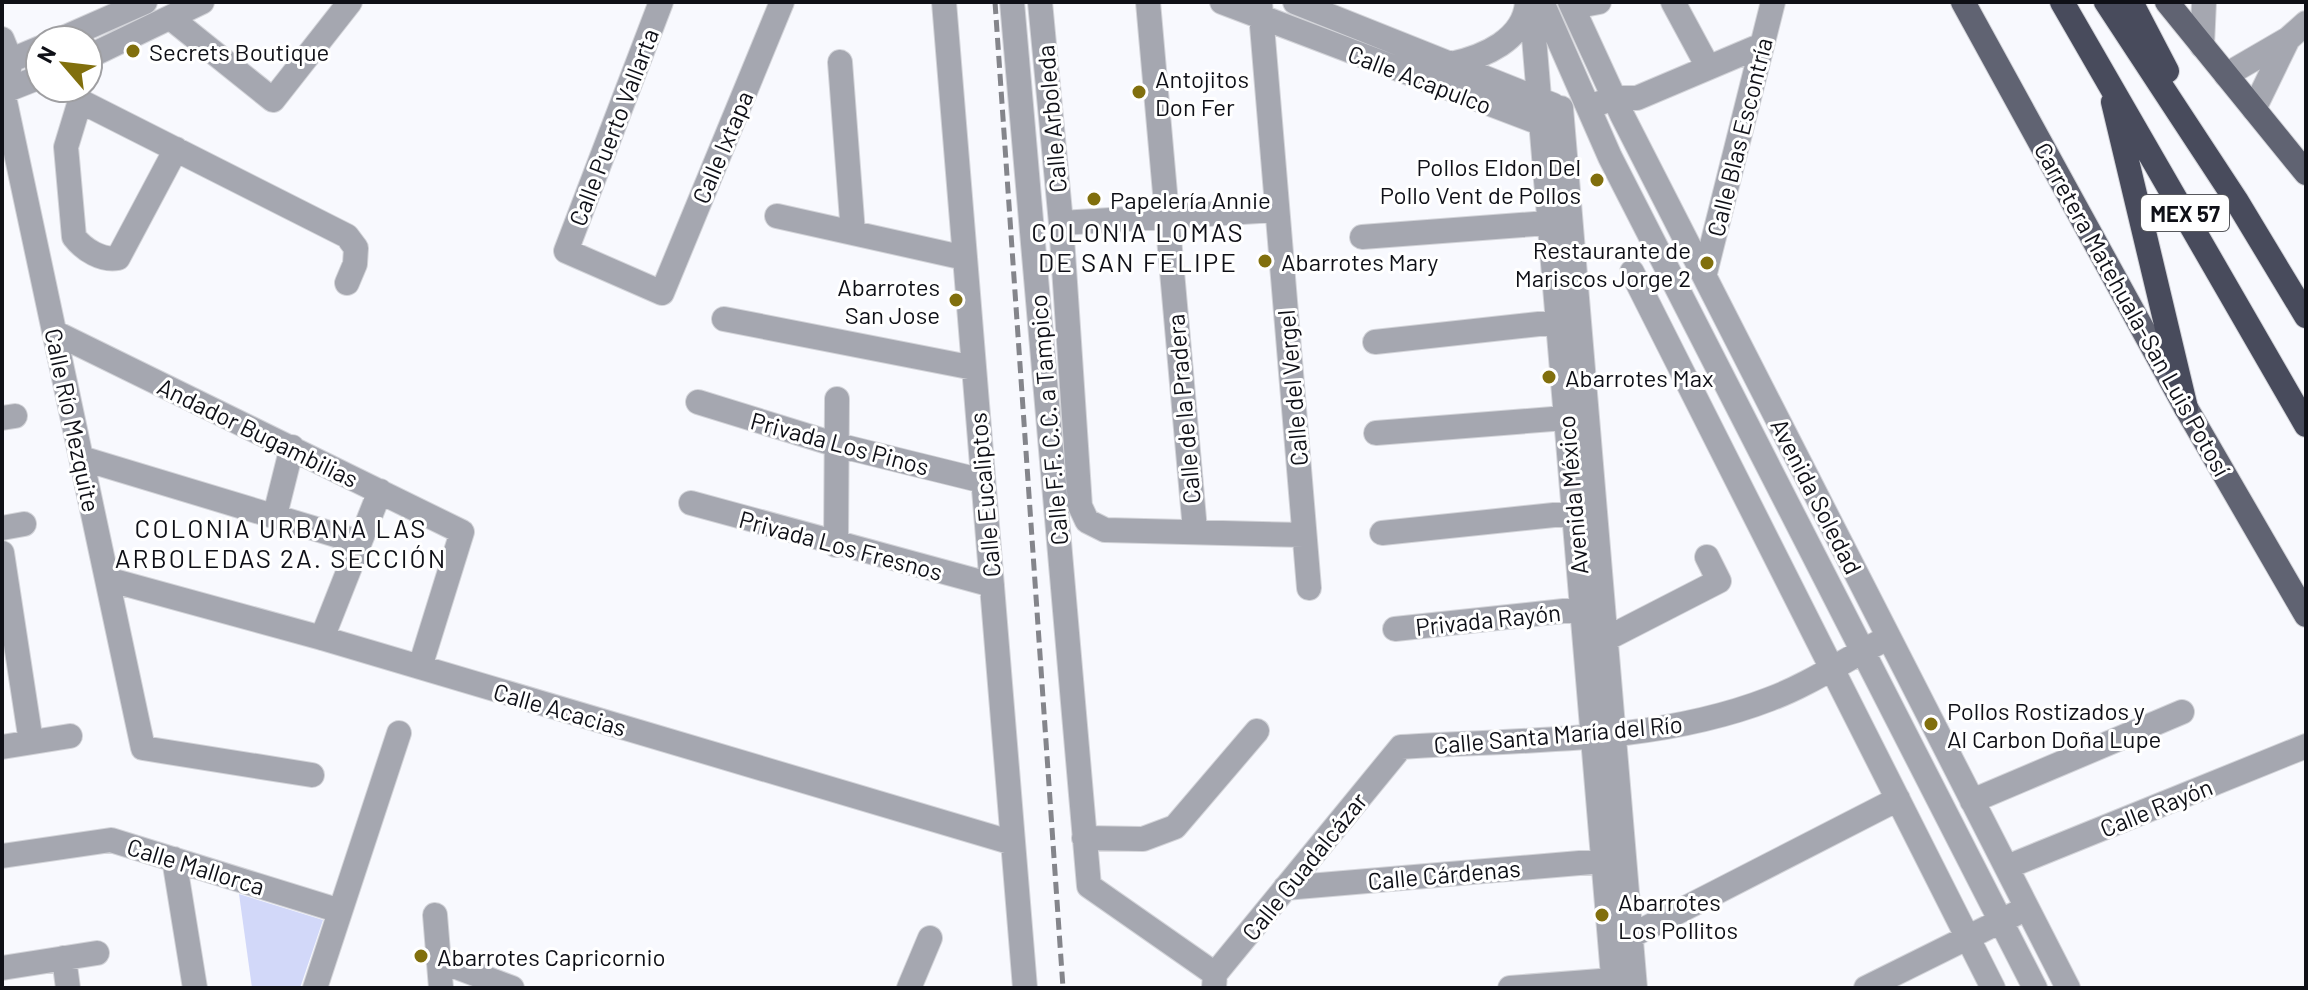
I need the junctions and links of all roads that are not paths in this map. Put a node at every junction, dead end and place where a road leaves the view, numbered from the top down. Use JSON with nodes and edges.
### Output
{"nodes":[{"id":1,"x":145,"y":2,"type":"edge"},
{"id":2,"x":202,"y":2,"type":"edge"},
{"id":3,"x":350,"y":2,"type":"edge"},
{"id":4,"x":661,"y":2,"type":"edge"},
{"id":5,"x":782,"y":2,"type":"edge"},
{"id":6,"x":944,"y":2,"type":"edge"},
{"id":7,"x":1012,"y":2,"type":"edge"},
{"id":8,"x":1040,"y":2,"type":"edge"},
{"id":9,"x":1148,"y":2,"type":"edge"},
{"id":10,"x":1222,"y":2,"type":"edge"},
{"id":11,"x":1295,"y":2,"type":"edge"},
{"id":12,"x":1529,"y":2,"type":"edge"},
{"id":13,"x":1542,"y":2,"type":"edge"},
{"id":14,"x":1599,"y":2,"type":"edge"},
{"id":15,"x":1673,"y":2,"type":"edge"},
{"id":16,"x":1773,"y":2,"type":"edge"},
{"id":17,"x":1963,"y":2,"type":"edge"},
{"id":18,"x":2062,"y":2,"type":"edge"},
{"id":19,"x":2106,"y":2,"type":"edge"},
{"id":20,"x":2131,"y":2,"type":"edge"},
{"id":21,"x":2167,"y":2,"type":"edge"},
{"id":22,"x":2204,"y":2,"type":"edge"},
{"id":23,"x":1572,"y":5,"type":"edge"},
{"id":24,"x":1260,"y":10,"type":"edge"},
{"id":25,"x":172,"y":19,"type":"junction"},
{"id":26,"x":95,"y":24,"type":"edge"},
{"id":27,"x":2297,"y":31,"type":"edge"},
{"id":28,"x":1762,"y":45,"type":"junction"},
{"id":29,"x":2202,"y":46,"type":"junction"},
{"id":30,"x":104,"y":50,"type":"edge"},
{"id":31,"x":5,"y":55,"type":"edge"},
{"id":32,"x":840,"y":62,"type":"dead end"},
{"id":33,"x":1451,"y":64,"type":"junction"},
{"id":34,"x":1708,"y":67,"type":"junction"},
{"id":35,"x":2226,"y":75,"type":"junction"},
{"id":36,"x":2107,"y":76,"type":"junction"},
{"id":37,"x":24,"y":83,"type":"edge"},
{"id":38,"x":2,"y":92,"type":"edge"},
{"id":39,"x":74,"y":104,"type":"edge"},
{"id":40,"x":94,"y":104,"type":"edge"},
{"id":41,"x":1624,"y":104,"type":"junction"},
{"id":42,"x":2254,"y":109,"type":"junction"},
{"id":43,"x":1551,"y":116,"type":"junction"},
{"id":44,"x":1592,"y":117,"type":"junction"},
{"id":45,"x":176,"y":149,"type":"junction"},
{"id":46,"x":2306,"y":173,"type":"edge"},
{"id":47,"x":2236,"y":200,"type":"junction"},
{"id":48,"x":1277,"y":210,"type":"junction"},
{"id":49,"x":777,"y":216,"type":"dead end"},
{"id":50,"x":1165,"y":216,"type":"junction"},
{"id":51,"x":1061,"y":223,"type":"junction"},
{"id":52,"x":1548,"y":223,"type":"junction"},
{"id":53,"x":853,"y":233,"type":"junction"},
{"id":54,"x":1362,"y":237,"type":"dead end"},
{"id":55,"x":965,"y":258,"type":"junction"},
{"id":56,"x":1632,"y":272,"type":"dead end"},
{"id":57,"x":1705,"y":273,"type":"junction"},
{"id":58,"x":347,"y":283,"type":"dead end"},
{"id":59,"x":662,"y":293,"type":"joint"},
{"id":60,"x":2297,"y":294,"type":"edge"},
{"id":61,"x":2306,"y":316,"type":"edge"},
{"id":62,"x":724,"y":319,"type":"dead end"},
{"id":63,"x":1557,"y":322,"type":"junction"},
{"id":64,"x":54,"y":332,"type":"junction"},
{"id":65,"x":1375,"y":342,"type":"dead end"},
{"id":66,"x":974,"y":368,"type":"junction"},
{"id":67,"x":1731,"y":393,"type":"junction"},
{"id":68,"x":837,"y":399,"type":"dead end"},
{"id":69,"x":698,"y":402,"type":"dead end"},
{"id":70,"x":2186,"y":408,"type":"junction"},
{"id":71,"x":1704,"y":412,"type":"junction"},
{"id":72,"x":1565,"y":418,"type":"junction"},
{"id":73,"x":2306,"y":425,"type":"edge"},
{"id":74,"x":1376,"y":433,"type":"dead end"},
{"id":75,"x":837,"y":445,"type":"junction"},
{"id":76,"x":292,"y":447,"type":"junction"},
{"id":77,"x":81,"y":458,"type":"junction"},
{"id":78,"x":983,"y":481,"type":"junction"},
{"id":79,"x":380,"y":491,"type":"junction"},
{"id":80,"x":691,"y":503,"type":"dead end"},
{"id":81,"x":1573,"y":513,"type":"junction"},
{"id":82,"x":275,"y":515,"type":"junction"},
{"id":83,"x":1195,"y":530,"type":"junction"},
{"id":84,"x":1382,"y":533,"type":"dead end"},
{"id":85,"x":1304,"y":535,"type":"junction"},
{"id":86,"x":359,"y":542,"type":"junction"},
{"id":87,"x":836,"y":545,"type":"junction"},
{"id":88,"x":2,"y":553,"type":"edge"},
{"id":89,"x":1707,"y":557,"type":"dead end"},
{"id":90,"x":107,"y":579,"type":"junction"},
{"id":91,"x":992,"y":585,"type":"junction"},
{"id":92,"x":1309,"y":588,"type":"dead end"},
{"id":93,"x":1582,"y":609,"type":"junction"},
{"id":94,"x":2306,"y":615,"type":"edge"},
{"id":95,"x":1395,"y":629,"type":"dead end"},
{"id":96,"x":322,"y":638,"type":"junction"},
{"id":97,"x":1888,"y":638,"type":"junction"},
{"id":98,"x":1606,"y":639,"type":"junction"},
{"id":99,"x":1864,"y":650,"type":"junction"},
{"id":100,"x":420,"y":667,"type":"junction"},
{"id":101,"x":1832,"y":668,"type":"junction"},
{"id":102,"x":2182,"y":712,"type":"dead end"},
{"id":103,"x":1257,"y":731,"type":"dead end"},
{"id":104,"x":399,"y":733,"type":"dead end"},
{"id":105,"x":1603,"y":734,"type":"junction"},
{"id":106,"x":70,"y":736,"type":"dead end"},
{"id":107,"x":31,"y":742,"type":"junction"},
{"id":108,"x":2306,"y":746,"type":"edge"},
{"id":109,"x":2,"y":747,"type":"edge"},
{"id":110,"x":1401,"y":747,"type":"joint"},
{"id":111,"x":312,"y":775,"type":"dead end"},
{"id":112,"x":1898,"y":799,"type":"junction"},
{"id":113,"x":1972,"y":801,"type":"junction"},
{"id":114,"x":1084,"y":838,"type":"junction"},
{"id":115,"x":1013,"y":843,"type":"junction"},
{"id":116,"x":2,"y":856,"type":"edge"},
{"id":117,"x":174,"y":859,"type":"junction"},
{"id":118,"x":1603,"y":861,"type":"junction"},
{"id":119,"x":2007,"y":867,"type":"junction"},
{"id":120,"x":1285,"y":888,"type":"junction"},
{"id":121,"x":2028,"y":908,"type":"junction"},
{"id":122,"x":340,"y":911,"type":"junction"},
{"id":123,"x":435,"y":915,"type":"dead end"},
{"id":124,"x":2001,"y":920,"type":"junction"},
{"id":125,"x":1631,"y":936,"type":"junction"},
{"id":126,"x":1968,"y":937,"type":"junction"},
{"id":127,"x":930,"y":938,"type":"dead end"},
{"id":128,"x":97,"y":953,"type":"dead end"},
{"id":129,"x":64,"y":958,"type":"junction"},
{"id":130,"x":438,"y":960,"type":"junction"},
{"id":131,"x":2,"y":968,"type":"edge"},
{"id":132,"x":1215,"y":981,"type":"edge"},
{"id":133,"x":1621,"y":985,"type":"edge"},
{"id":134,"x":68,"y":988,"type":"edge"},
{"id":135,"x":195,"y":988,"type":"edge"},
{"id":136,"x":315,"y":988,"type":"edge"},
{"id":137,"x":441,"y":988,"type":"edge"},
{"id":138,"x":512,"y":988,"type":"edge"},
{"id":139,"x":909,"y":988,"type":"edge"},
{"id":140,"x":1025,"y":988,"type":"edge"},
{"id":141,"x":1510,"y":988,"type":"edge"},
{"id":142,"x":1866,"y":988,"type":"edge"},
{"id":143,"x":1993,"y":988,"type":"edge"},
{"id":144,"x":2035,"y":988,"type":"edge"},
{"id":145,"x":2068,"y":988,"type":"edge"}],
"edges":[{"from":1,"to":26,"type":"street"},
{"from":2,"to":25,"type":"street"},
{"from":3,"to":25,"type":"street"},
{"from":4,"to":59,"type":"street","name":"Calle Puerto Vallarta"},
{"from":5,"to":59,"type":"street","name":"Calle Ixtapa"},
{"from":6,"to":55,"type":"street","name":"Calle Eucaliptos"},
{"from":7,"to":114,"type":"street","name":"Calle F.F. C.C. a Tampico"},
{"from":8,"to":51,"type":"street","name":"Calle Arboleda"},
{"from":9,"to":50,"type":"street","name":"Calle de la Pradera"},
{"from":10,"to":24,"type":"street","name":"Calle Acapulco"},
{"from":11,"to":33,"type":"street","name":"Calle Acapulco"},
{"from":12,"to":33,"type":"street"},
{"from":12,"to":43,"type":"street","name":"Avenida México"},
{"from":13,"to":44,"type":"street","name":"Avenida Soledad"},
{"from":14,"to":23,"type":"street"},
{"from":15,"to":34,"type":"street"},
{"from":16,"to":28,"type":"street","name":"Calle Blas Escontría"},
{"from":17,"to":70,"type":"main road","name":"Carretera Matehuala-San Luis Potosí"},
{"from":18,"to":36,"type":"highway","number":"MEX 57"},
{"from":19,"to":47,"type":"highway","number":"MEX 57"},
{"from":20,"to":47,"type":"highway"},
{"from":21,"to":29,"type":"main road"},
{"from":22,"to":29,"type":"street"},
{"from":23,"to":41,"type":"street","name":"Avenida Soledad"},
{"from":24,"to":43,"type":"street","name":"Calle Acapulco"},
{"from":24,"to":48,"type":"street","name":"Calle del Vergel"},
{"from":25,"to":30,"type":"street"},
{"from":27,"to":35,"type":"street"},
{"from":27,"to":42,"type":"street"},
{"from":28,"to":34,"type":"street","name":"Calle Acapulco"},
{"from":28,"to":57,"type":"street","name":"Calle Blas Escontría"},
{"from":29,"to":35,"type":"main road"},
{"from":31,"to":38,"type":"street"},
{"from":32,"to":53,"type":"street"},
{"from":33,"to":43,"type":"street","name":"Calle Acapulco"},
{"from":34,"to":41,"type":"street","name":"Calle Acapulco"},
{"from":35,"to":42,"type":"main road"},
{"from":36,"to":70,"type":"highway"},
{"from":36,"to":73,"type":"highway","number":"MEX 57"},
{"from":37,"to":38,"type":"street"},
{"from":38,"to":64,"type":"street","name":"Calle Río Mezquite"},
{"from":39,"to":45,"type":"street"},
{"from":40,"to":45,"type":"street"},
{"from":41,"to":44,"type":"street","name":"Calle Acapulco"},
{"from":41,"to":57,"type":"street","name":"Avenida Soledad"},
{"from":42,"to":46,"type":"main road"},
{"from":43,"to":44,"type":"street","name":"Calle Acapulco"},
{"from":43,"to":52,"type":"street","name":"Avenida México"},
{"from":43,"to":98,"type":"street","name":"Avenida México"},
{"from":44,"to":67,"type":"street","name":"Avenida Soledad"},
{"from":45,"to":58,"type":"street"},
{"from":47,"to":60,"type":"highway","number":"MEX 57"},
{"from":48,"to":50,"type":"street"},
{"from":48,"to":85,"type":"street","name":"Calle del Vergel"},
{"from":49,"to":53,"type":"street"},
{"from":50,"to":51,"type":"street"},
{"from":50,"to":83,"type":"street","name":"Calle de la Pradera"},
{"from":51,"to":83,"type":"street","name":"Calle Arboleda"},
{"from":52,"to":54,"type":"street"},
{"from":52,"to":63,"type":"street","name":"Avenida México"},
{"from":53,"to":55,"type":"street"},
{"from":55,"to":66,"type":"street","name":"Calle Eucaliptos"},
{"from":56,"to":71,"type":"street"},
{"from":57,"to":97,"type":"street","name":"Avenida Soledad"},
{"from":60,"to":61,"type":"highway","number":"MEX 57"},
{"from":62,"to":66,"type":"street"},
{"from":63,"to":65,"type":"street"},
{"from":63,"to":72,"type":"street","name":"Avenida México"},
{"from":64,"to":76,"type":"street","name":"Andador Bugambilias"},
{"from":64,"to":77,"type":"street","name":"Calle Río Mezquite"},
{"from":66,"to":78,"type":"street","name":"Calle Eucaliptos"},
{"from":67,"to":71,"type":"street"},
{"from":67,"to":99,"type":"street","name":"Avenida Soledad"},
{"from":68,"to":75,"type":"street"},
{"from":69,"to":75,"type":"street","name":"Privada Los Pinos"},
{"from":70,"to":94,"type":"main road","name":"Carretera Matehuala-San Luis Potosí"},
{"from":71,"to":101,"type":"street"},
{"from":72,"to":74,"type":"street"},
{"from":72,"to":81,"type":"street","name":"Avenida México"},
{"from":75,"to":78,"type":"street","name":"Privada Los Pinos"},
{"from":75,"to":87,"type":"street"},
{"from":76,"to":79,"type":"street","name":"Andador Bugambilias"},
{"from":76,"to":82,"type":"street"},
{"from":77,"to":82,"type":"street"},
{"from":77,"to":90,"type":"street","name":"Calle Río Mezquite"},
{"from":78,"to":91,"type":"street","name":"Calle Eucaliptos"},
{"from":79,"to":86,"type":"street"},
{"from":79,"to":100,"type":"street","name":"Andador Bugambilias"},
{"from":80,"to":87,"type":"street","name":"Privada Los Fresnos"},
{"from":81,"to":84,"type":"street"},
{"from":81,"to":93,"type":"street","name":"Avenida México"},
{"from":82,"to":86,"type":"street"},
{"from":83,"to":85,"type":"street"},
{"from":85,"to":92,"type":"street","name":"Calle del Vergel"},
{"from":86,"to":96,"type":"street"},
{"from":87,"to":91,"type":"street","name":"Privada Los Fresnos"},
{"from":88,"to":107,"type":"street"},
{"from":89,"to":98,"type":"street"},
{"from":90,"to":96,"type":"street","name":"Calle Acacias"},
{"from":90,"to":111,"type":"street","name":"Calle Río Mezquite"},
{"from":91,"to":115,"type":"street","name":"Calle Eucaliptos"},
{"from":93,"to":95,"type":"street","name":"Privada Rayón"},
{"from":93,"to":105,"type":"street","name":"Avenida México"},
{"from":96,"to":100,"type":"street","name":"Calle Acacias"},
{"from":97,"to":99,"type":"street","name":"Calle Santa María del Río"},
{"from":97,"to":113,"type":"street","name":"Avenida Soledad"},
{"from":98,"to":105,"type":"street","name":"Avenida México"},
{"from":99,"to":101,"type":"street","name":"Calle Santa María del Río"},
{"from":99,"to":124,"type":"street","name":"Avenida Soledad"},
{"from":100,"to":115,"type":"street","name":"Calle Acacias"},
{"from":101,"to":105,"type":"street","name":"Calle Santa María del Río"},
{"from":101,"to":112,"type":"street"},
{"from":102,"to":113,"type":"street"},
{"from":103,"to":114,"type":"street"},
{"from":104,"to":122,"type":"street"},
{"from":105,"to":110,"type":"street","name":"Calle Santa María del Río"},
{"from":105,"to":118,"type":"street","name":"Avenida México"},
{"from":105,"to":125,"type":"street","name":"Avenida México"},
{"from":106,"to":107,"type":"street"},
{"from":107,"to":109,"type":"street"},
{"from":108,"to":119,"type":"street","name":"Calle Rayón"},
{"from":110,"to":120,"type":"street","name":"Calle Guadalcázar"},
{"from":112,"to":125,"type":"street"},
{"from":112,"to":126,"type":"street"},
{"from":113,"to":119,"type":"street","name":"Avenida Soledad"},
{"from":114,"to":132,"type":"street","name":"Calle F.F. C.C. a Tampico"},
{"from":115,"to":140,"type":"street","name":"Calle Eucaliptos"},
{"from":116,"to":117,"type":"street","name":"Calle Mallorca"},
{"from":117,"to":122,"type":"street","name":"Calle Mallorca"},
{"from":117,"to":135,"type":"street"},
{"from":118,"to":120,"type":"street","name":"Calle Cárdenas"},
{"from":118,"to":133,"type":"street","name":"Avenida México"},
{"from":119,"to":121,"type":"street","name":"Avenida Soledad"},
{"from":120,"to":132,"type":"street","name":"Calle Guadalcázar"},
{"from":121,"to":124,"type":"street"},
{"from":121,"to":145,"type":"street","name":"Avenida Soledad"},
{"from":122,"to":136,"type":"street"},
{"from":123,"to":130,"type":"street"},
{"from":124,"to":126,"type":"street"},
{"from":124,"to":144,"type":"street","name":"Avenida Soledad"},
{"from":125,"to":133,"type":"street","name":"Avenida México"},
{"from":126,"to":142,"type":"street"},
{"from":126,"to":143,"type":"street"},
{"from":127,"to":139,"type":"street"},
{"from":128,"to":129,"type":"street"},
{"from":129,"to":131,"type":"street"},
{"from":129,"to":134,"type":"street"},
{"from":130,"to":137,"type":"street"},
{"from":130,"to":138,"type":"street"},
{"from":133,"to":141,"type":"street"}]}
